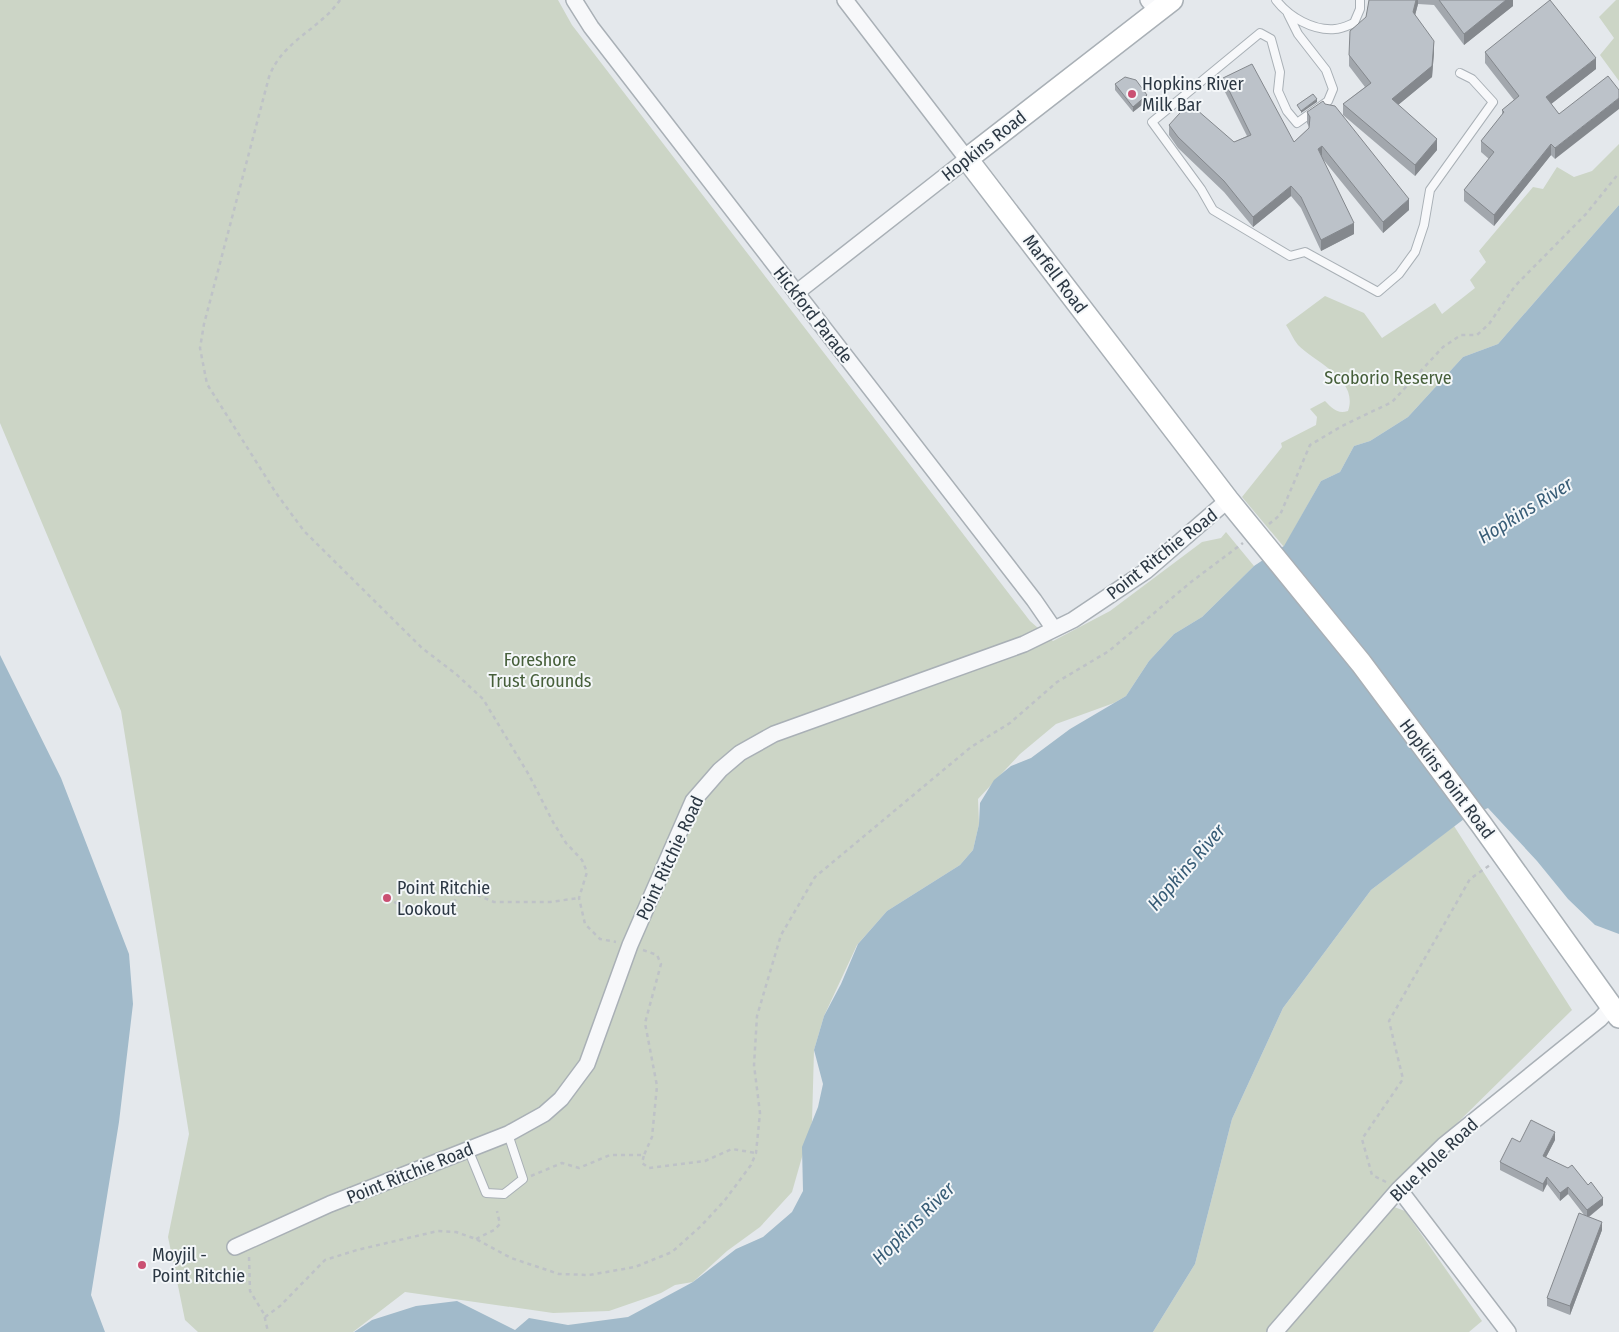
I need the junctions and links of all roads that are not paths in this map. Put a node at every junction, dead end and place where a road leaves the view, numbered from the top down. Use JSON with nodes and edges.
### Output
{"nodes":[{"id":1,"x":574,"y":0,"type":"edge"},
{"id":2,"x":845,"y":0,"type":"edge"},
{"id":3,"x":1276,"y":0,"type":"edge"},
{"id":4,"x":1360,"y":0,"type":"edge"},
{"id":5,"x":1159,"y":4,"type":"edge"},
{"id":6,"x":1288,"y":14,"type":"junction"},
{"id":7,"x":1460,"y":73,"type":"dead end"},
{"id":8,"x":967,"y":159,"type":"junction"},
{"id":9,"x":796,"y":293,"type":"junction"},
{"id":10,"x":1228,"y":500,"type":"junction"},
{"id":11,"x":1261,"y":540,"type":"joint"},
{"id":12,"x":1054,"y":630,"type":"junction"},
{"id":13,"x":1615,"y":1012,"type":"edge"},
{"id":14,"x":508,"y":1134,"type":"junction"},
{"id":15,"x":468,"y":1149,"type":"junction"},
{"id":16,"x":1399,"y":1189,"type":"junction"},
{"id":17,"x":235,"y":1247,"type":"dead end"},
{"id":18,"x":1275,"y":1332,"type":"edge"},
{"id":19,"x":1508,"y":1332,"type":"edge"}],
"edges":[{"from":1,"to":9,"type":"street","name":"Hickford Parade"},
{"from":2,"to":8,"type":"street","name":"Marfell Road"},
{"from":3,"to":6,"type":"lane"},
{"from":4,"to":6,"type":"lane"},
{"from":5,"to":8,"type":"street","name":"Hopkins Road"},
{"from":6,"to":7,"type":"lane"},
{"from":8,"to":9,"type":"street","name":"Hopkins Road"},
{"from":8,"to":10,"type":"street","name":"Marfell Road"},
{"from":9,"to":12,"type":"street","name":"Hickford Parade"},
{"from":10,"to":11,"type":"street","name":"Marfell Road"},
{"from":10,"to":12,"type":"street","name":"Point Ritchie Road"},
{"from":11,"to":13,"type":"street","name":"Hopkins Point Road"},
{"from":12,"to":14,"type":"street","name":"Point Ritchie Road"},
{"from":13,"to":16,"type":"street","name":"Blue Hole Road"},
{"from":14,"to":15,"type":"street","name":"Point Ritchie Road"},
{"from":14,"to":15,"type":"lane"},
{"from":15,"to":17,"type":"street","name":"Point Ritchie Road"},
{"from":16,"to":18,"type":"street","name":"Blue Hole Road"},
{"from":16,"to":19,"type":"street"}]}
